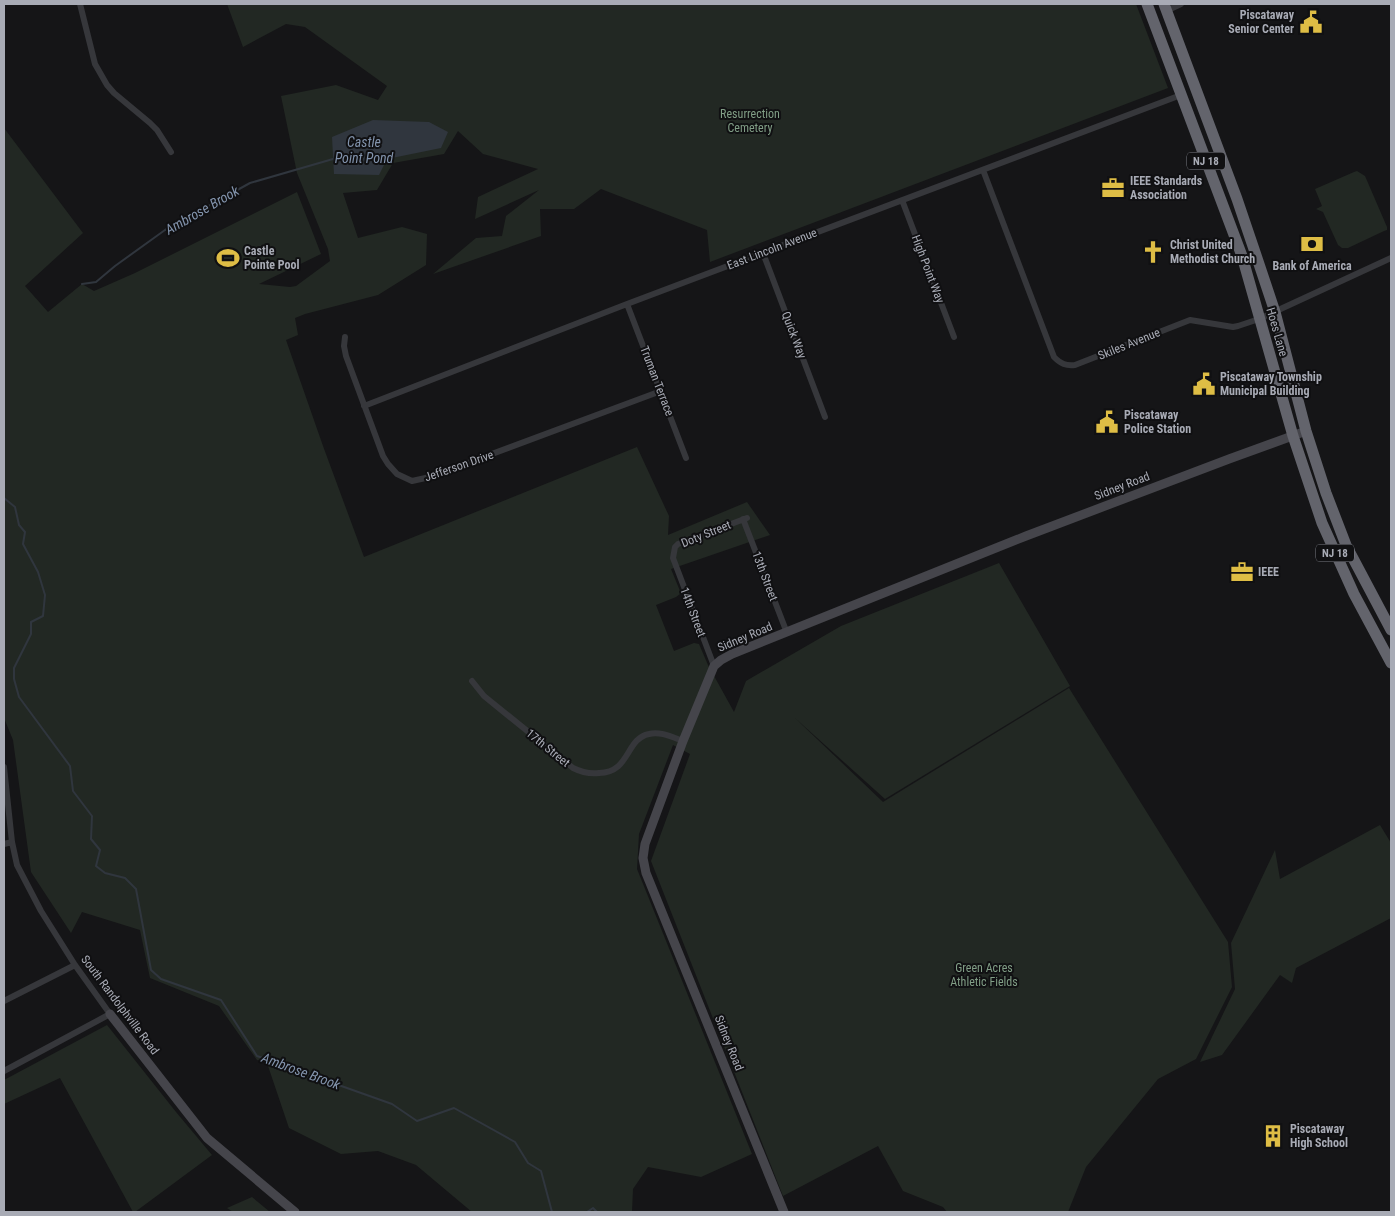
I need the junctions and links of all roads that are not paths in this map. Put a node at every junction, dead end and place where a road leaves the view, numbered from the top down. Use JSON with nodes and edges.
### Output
{"nodes":[{"id":1,"x":80,"y":4,"type":"edge"},
{"id":2,"x":1147,"y":4,"type":"edge"},
{"id":3,"x":1181,"y":4,"type":"edge"},
{"id":4,"x":1165,"y":7,"type":"edge"},
{"id":5,"x":1181,"y":95,"type":"junction"},
{"id":6,"x":171,"y":152,"type":"dead end"},
{"id":7,"x":983,"y":170,"type":"junction"},
{"id":8,"x":902,"y":200,"type":"junction"},
{"id":9,"x":764,"y":252,"type":"junction"},
{"id":10,"x":1391,"y":258,"type":"edge"},
{"id":11,"x":626,"y":304,"type":"junction"},
{"id":12,"x":1275,"y":312,"type":"junction"},
{"id":13,"x":1259,"y":320,"type":"junction"},
{"id":14,"x":345,"y":337,"type":"dead end"},
{"id":15,"x":954,"y":337,"type":"dead end"},
{"id":16,"x":661,"y":391,"type":"junction"},
{"id":17,"x":364,"y":406,"type":"junction"},
{"id":18,"x":825,"y":417,"type":"dead end"},
{"id":19,"x":1306,"y":431,"type":"junction"},
{"id":20,"x":1293,"y":436,"type":"junction"},
{"id":21,"x":686,"y":458,"type":"dead end"},
{"id":22,"x":745,"y":518,"type":"joint"},
{"id":23,"x":673,"y":558,"type":"joint"},
{"id":24,"x":1391,"y":630,"type":"edge"},
{"id":25,"x":787,"y":633,"type":"junction"},
{"id":26,"x":1391,"y":663,"type":"edge"},
{"id":27,"x":714,"y":666,"type":"junction"},
{"id":28,"x":472,"y":681,"type":"dead end"},
{"id":29,"x":683,"y":740,"type":"junction"},
{"id":30,"x":4,"y":767,"type":"edge"},
{"id":31,"x":12,"y":842,"type":"junction"},
{"id":32,"x":4,"y":844,"type":"edge"},
{"id":33,"x":75,"y":965,"type":"junction"},
{"id":34,"x":4,"y":1001,"type":"edge"},
{"id":35,"x":110,"y":1014,"type":"junction"},
{"id":36,"x":4,"y":1070,"type":"edge"},
{"id":37,"x":295,"y":1212,"type":"edge"},
{"id":38,"x":784,"y":1212,"type":"edge"}],
"edges":[{"from":1,"to":6,"type":"street"},
{"from":2,"to":5,"type":"highway","name":"Hoes Lane","number":"NJ 18"},
{"from":3,"to":4,"type":"street"},
{"from":4,"to":12,"type":"highway","name":"Hoes Lane","number":"NJ 18"},
{"from":5,"to":7,"type":"street","name":"East Lincoln Avenue"},
{"from":5,"to":13,"type":"highway","name":"Hoes Lane","number":"NJ 18"},
{"from":7,"to":8,"type":"street","name":"East Lincoln Avenue"},
{"from":7,"to":13,"type":"street","name":"Skiles Avenue"},
{"from":8,"to":9,"type":"street","name":"East Lincoln Avenue"},
{"from":8,"to":15,"type":"street","name":"High Point Way"},
{"from":9,"to":11,"type":"street","name":"East Lincoln Avenue"},
{"from":9,"to":18,"type":"street","name":"Quick Way"},
{"from":10,"to":12,"type":"street","name":"Skiles Avenue"},
{"from":11,"to":16,"type":"street","name":"Truman Terrace"},
{"from":11,"to":17,"type":"street","name":"East Lincoln Avenue"},
{"from":12,"to":13,"type":"street","name":"Skiles Avenue"},
{"from":12,"to":19,"type":"highway","name":"Hoes Lane","number":"NJ 18"},
{"from":13,"to":20,"type":"highway","name":"Hoes Lane","number":"NJ 18"},
{"from":14,"to":17,"type":"street","name":"Jefferson Drive"},
{"from":16,"to":17,"type":"street","name":"Jefferson Drive"},
{"from":16,"to":21,"type":"street","name":"Truman Terrace"},
{"from":19,"to":20,"type":"street","name":"Sidney Road"},
{"from":19,"to":24,"type":"highway","name":"Hoes Lane","number":"NJ 18"},
{"from":20,"to":25,"type":"street","name":"Sidney Road"},
{"from":20,"to":26,"type":"highway","name":"Hoes Lane","number":"NJ 18"},
{"from":22,"to":23,"type":"street","name":"Doty Street"},
{"from":22,"to":25,"type":"street","name":"13th Street"},
{"from":23,"to":27,"type":"street","name":"14th Street"},
{"from":25,"to":27,"type":"street","name":"Sidney Road"},
{"from":27,"to":29,"type":"street","name":"Sidney Road"},
{"from":28,"to":29,"type":"street","name":"17th Street"},
{"from":29,"to":38,"type":"street","name":"Sidney Road"},
{"from":30,"to":31,"type":"street","name":"South Randolphville Road"},
{"from":31,"to":32,"type":"street"},
{"from":31,"to":33,"type":"street","name":"South Randolphville Road"},
{"from":33,"to":34,"type":"street"},
{"from":33,"to":35,"type":"street","name":"South Randolphville Road"},
{"from":35,"to":36,"type":"street"},
{"from":35,"to":37,"type":"street","name":"South Randolphville Road"}]}
